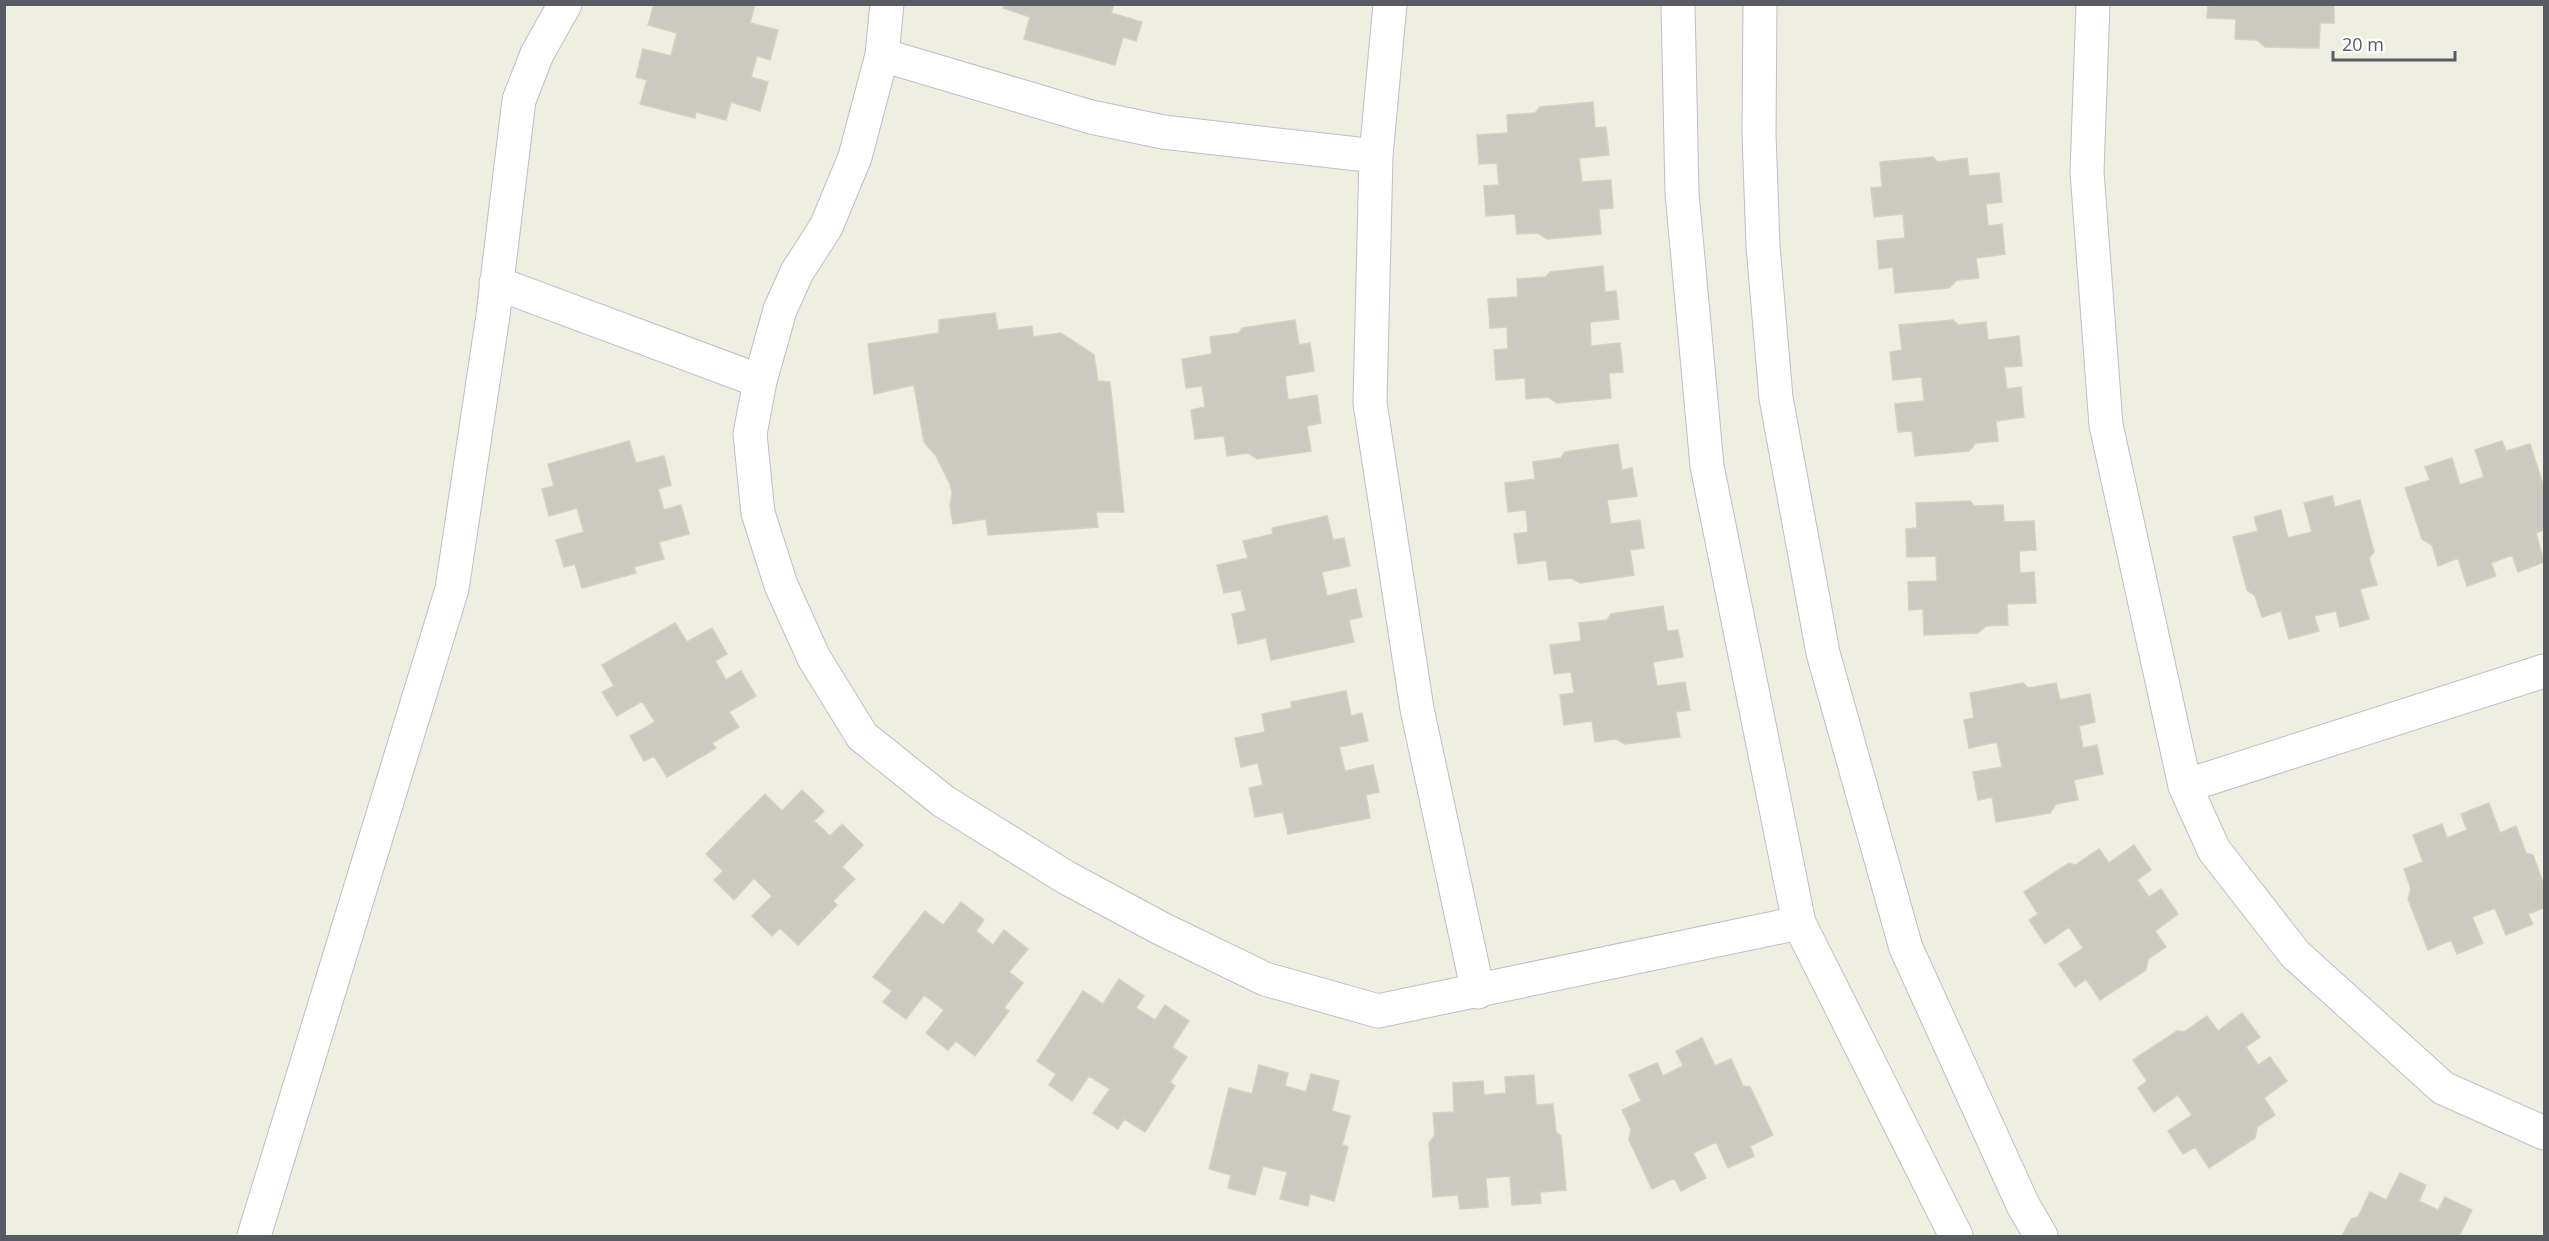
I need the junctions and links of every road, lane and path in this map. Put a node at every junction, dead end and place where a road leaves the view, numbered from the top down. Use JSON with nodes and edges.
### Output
{"nodes":[{"id":1,"x":565,"y":4,"type":"edge"},
{"id":2,"x":887,"y":4,"type":"edge"},
{"id":3,"x":1390,"y":4,"type":"edge"},
{"id":4,"x":1678,"y":4,"type":"edge"},
{"id":5,"x":1760,"y":4,"type":"edge"},
{"id":6,"x":2093,"y":4,"type":"edge"},
{"id":7,"x":882,"y":55,"type":"junction"},
{"id":8,"x":1376,"y":156,"type":"junction"},
{"id":9,"x":496,"y":283,"type":"junction"},
{"id":10,"x":760,"y":381,"type":"junction"},
{"id":11,"x":2544,"y":671,"type":"edge"},
{"id":12,"x":2185,"y":786,"type":"junction"},
{"id":13,"x":1799,"y":923,"type":"junction"},
{"id":14,"x":1478,"y":992,"type":"junction"},
{"id":15,"x":2544,"y":1133,"type":"edge"},
{"id":16,"x":254,"y":1236,"type":"edge"},
{"id":17,"x":1956,"y":1236,"type":"edge"},
{"id":18,"x":2041,"y":1236,"type":"edge"}],
"edges":[{"from":1,"to":9,"type":"street"},
{"from":2,"to":7,"type":"street"},
{"from":3,"to":8,"type":"street"},
{"from":4,"to":13,"type":"street"},
{"from":5,"to":18,"type":"street"},
{"from":6,"to":12,"type":"street"},
{"from":7,"to":8,"type":"street"},
{"from":7,"to":10,"type":"street"},
{"from":8,"to":14,"type":"street"},
{"from":9,"to":10,"type":"street"},
{"from":9,"to":16,"type":"street"},
{"from":10,"to":14,"type":"street"},
{"from":11,"to":12,"type":"street"},
{"from":12,"to":15,"type":"street"},
{"from":13,"to":14,"type":"street"},
{"from":13,"to":17,"type":"street"}]}
